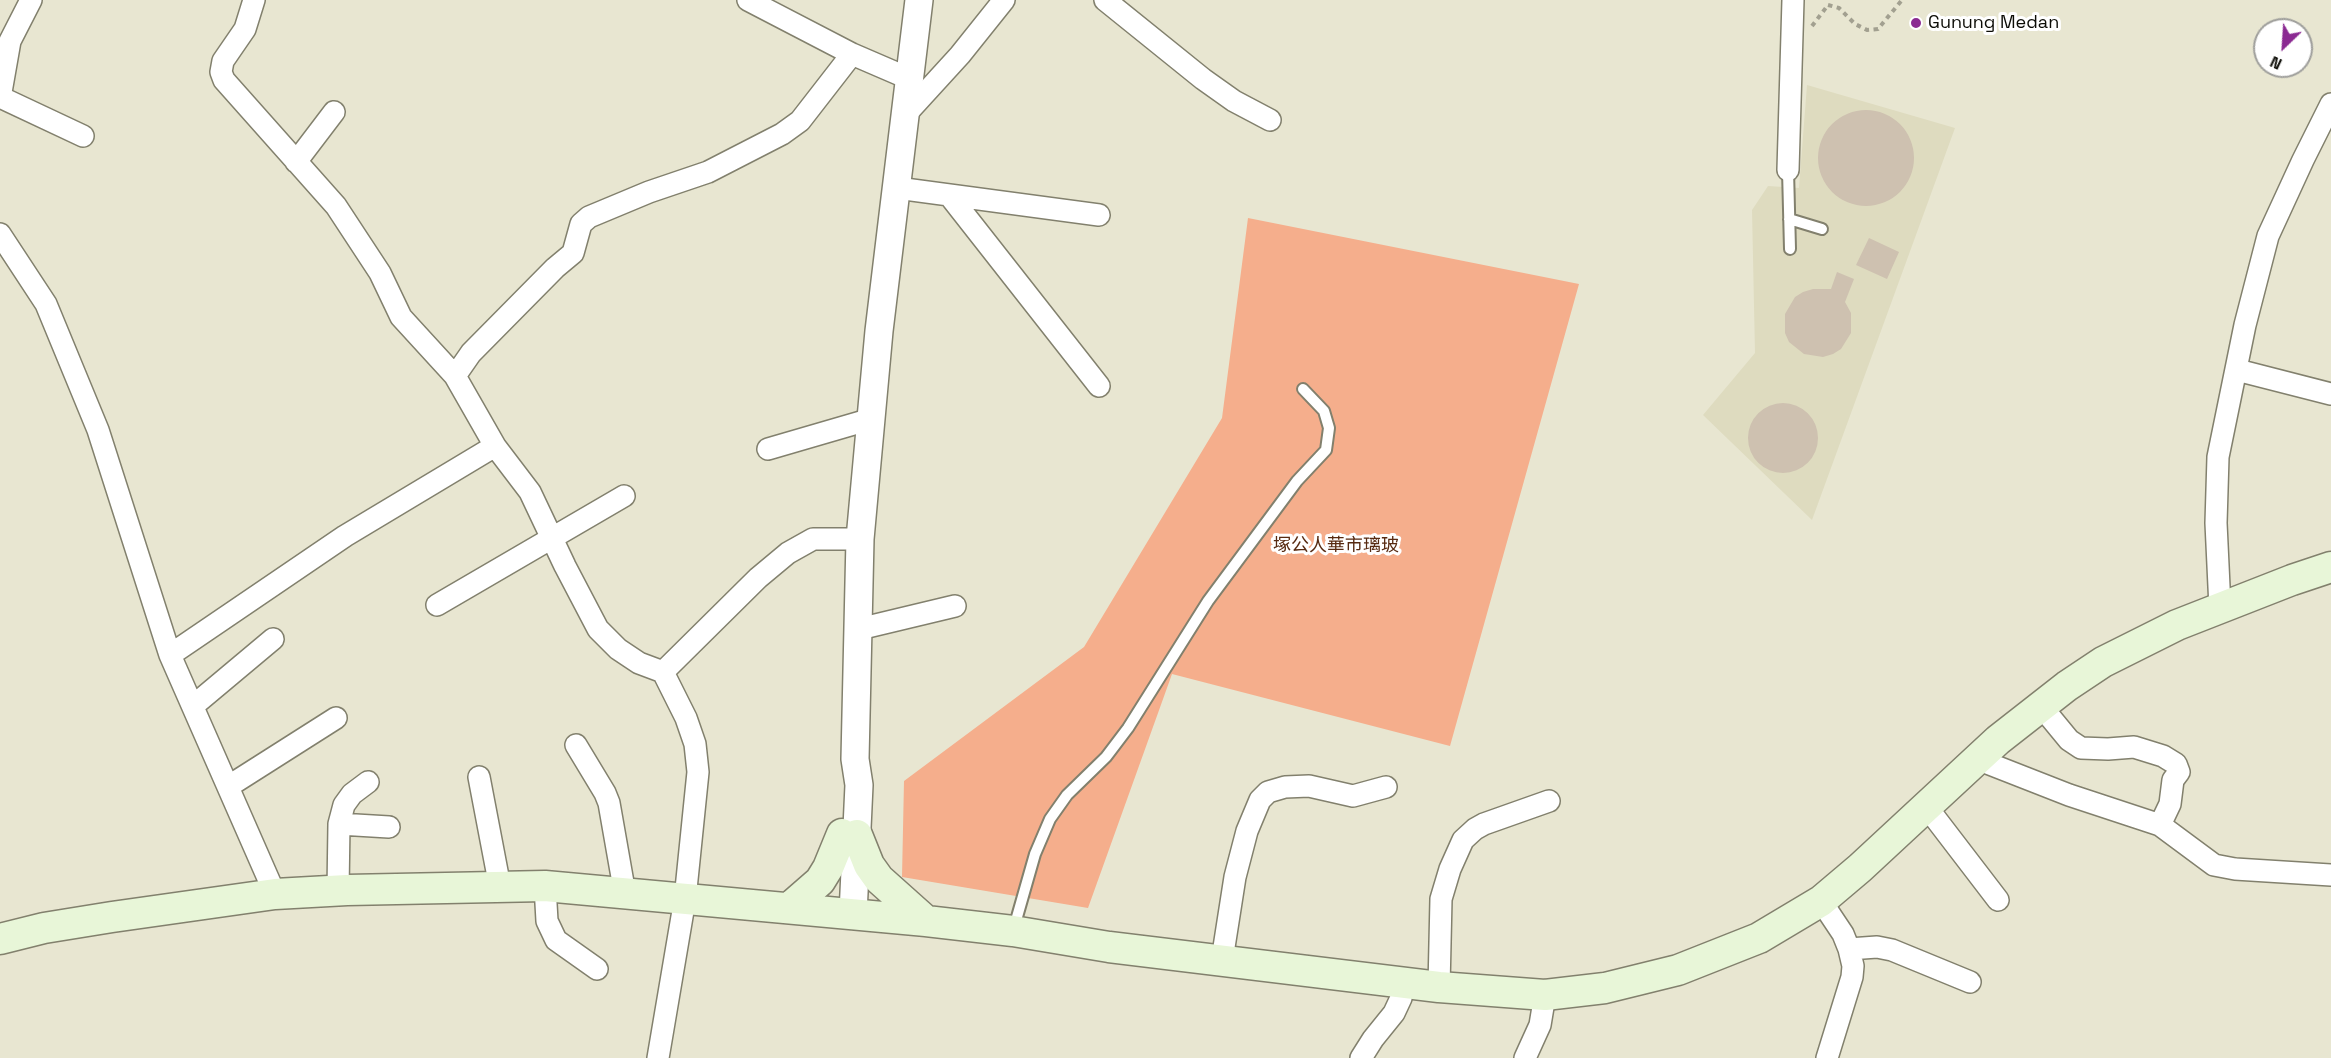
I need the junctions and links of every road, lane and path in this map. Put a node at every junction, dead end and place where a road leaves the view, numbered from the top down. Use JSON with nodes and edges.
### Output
{"nodes":[{"id":1,"x":31,"y":0,"type":"edge"},
{"id":2,"x":254,"y":0,"type":"edge"},
{"id":3,"x":748,"y":0,"type":"edge"},
{"id":4,"x":1004,"y":0,"type":"edge"},
{"id":5,"x":1105,"y":0,"type":"edge"},
{"id":6,"x":1793,"y":0,"type":"edge"},
{"id":7,"x":1825,"y":0,"type":"edge"},
{"id":8,"x":1902,"y":0,"type":"edge"},
{"id":9,"x":916,"y":1,"type":"edge"},
{"id":10,"x":852,"y":54,"type":"junction"},
{"id":11,"x":910,"y":79,"type":"junction"},
{"id":12,"x":0,"y":97,"type":"edge"},
{"id":13,"x":2331,"y":104,"type":"edge"},
{"id":14,"x":334,"y":112,"type":"dead end"},
{"id":15,"x":907,"y":113,"type":"junction"},
{"id":16,"x":1270,"y":120,"type":"dead end"},
{"id":17,"x":83,"y":136,"type":"dead end"},
{"id":18,"x":296,"y":162,"type":"junction"},
{"id":19,"x":1788,"y":170,"type":"joint"},
{"id":20,"x":897,"y":188,"type":"junction"},
{"id":21,"x":949,"y":195,"type":"junction"},
{"id":22,"x":1099,"y":215,"type":"dead end"},
{"id":23,"x":1789,"y":219,"type":"junction"},
{"id":24,"x":1822,"y":229,"type":"dead end"},
{"id":25,"x":0,"y":234,"type":"edge"},
{"id":26,"x":1790,"y":249,"type":"dead end"},
{"id":27,"x":2237,"y":370,"type":"junction"},
{"id":28,"x":455,"y":376,"type":"junction"},
{"id":29,"x":1098,"y":386,"type":"dead end"},
{"id":30,"x":1303,"y":389,"type":"dead end"},
{"id":31,"x":2331,"y":394,"type":"edge"},
{"id":32,"x":871,"y":419,"type":"junction"},
{"id":33,"x":495,"y":446,"type":"junction"},
{"id":34,"x":768,"y":449,"type":"dead end"},
{"id":35,"x":624,"y":496,"type":"dead end"},
{"id":36,"x":551,"y":538,"type":"junction"},
{"id":37,"x":860,"y":539,"type":"junction"},
{"id":38,"x":2331,"y":567,"type":"edge"},
{"id":39,"x":437,"y":605,"type":"dead end"},
{"id":40,"x":955,"y":606,"type":"dead end"},
{"id":41,"x":2220,"y":608,"type":"junction"},
{"id":42,"x":859,"y":629,"type":"junction"},
{"id":43,"x":273,"y":639,"type":"dead end"},
{"id":44,"x":170,"y":655,"type":"junction"},
{"id":45,"x":663,"y":672,"type":"junction"},
{"id":46,"x":194,"y":706,"type":"junction"},
{"id":47,"x":2041,"y":706,"type":"junction"},
{"id":48,"x":336,"y":718,"type":"dead end"},
{"id":49,"x":576,"y":745,"type":"dead end"},
{"id":50,"x":1977,"y":759,"type":"junction"},
{"id":51,"x":479,"y":777,"type":"dead end"},
{"id":52,"x":368,"y":782,"type":"dead end"},
{"id":53,"x":229,"y":786,"type":"junction"},
{"id":54,"x":1386,"y":787,"type":"dead end"},
{"id":55,"x":1549,"y":801,"type":"dead end"},
{"id":56,"x":1926,"y":806,"type":"junction"},
{"id":57,"x":339,"y":824,"type":"junction"},
{"id":58,"x":2160,"y":825,"type":"junction"},
{"id":59,"x":389,"y":826,"type":"dead end"},
{"id":60,"x":849,"y":834,"type":"junction"},
{"id":61,"x":2331,"y":875,"type":"edge"},
{"id":62,"x":545,"y":886,"type":"junction"},
{"id":63,"x":500,"y":887,"type":"junction"},
{"id":64,"x":338,"y":891,"type":"junction"},
{"id":65,"x":275,"y":894,"type":"junction"},
{"id":66,"x":625,"y":894,"type":"junction"},
{"id":67,"x":685,"y":899,"type":"junction"},
{"id":68,"x":1998,"y":900,"type":"dead end"},
{"id":69,"x":1821,"y":901,"type":"junction"},
{"id":70,"x":789,"y":908,"type":"junction"},
{"id":71,"x":844,"y":913,"type":"junction"},
{"id":72,"x":926,"y":921,"type":"junction"},
{"id":73,"x":1013,"y":931,"type":"junction"},
{"id":74,"x":0,"y":939,"type":"edge"},
{"id":75,"x":1849,"y":949,"type":"junction"},
{"id":76,"x":1222,"y":960,"type":"junction"},
{"id":77,"x":597,"y":969,"type":"dead end"},
{"id":78,"x":1970,"y":982,"type":"dead end"},
{"id":79,"x":1404,"y":983,"type":"junction"},
{"id":80,"x":1439,"y":987,"type":"junction"},
{"id":81,"x":1545,"y":995,"type":"junction"},
{"id":82,"x":658,"y":1058,"type":"edge"},
{"id":83,"x":1361,"y":1058,"type":"edge"},
{"id":84,"x":1525,"y":1058,"type":"edge"},
{"id":85,"x":1827,"y":1058,"type":"edge"}],
"edges":[{"from":1,"to":12,"type":"street"},
{"from":2,"to":18,"type":"street"},
{"from":3,"to":10,"type":"street"},
{"from":4,"to":15,"type":"street"},
{"from":5,"to":16,"type":"street"},
{"from":6,"to":19,"type":"street"},
{"from":7,"to":8,"type":"path"},
{"from":9,"to":11,"type":"street"},
{"from":10,"to":11,"type":"street"},
{"from":10,"to":28,"type":"street"},
{"from":11,"to":15,"type":"street"},
{"from":12,"to":17,"type":"street"},
{"from":13,"to":27,"type":"street"},
{"from":14,"to":18,"type":"street"},
{"from":15,"to":20,"type":"street"},
{"from":18,"to":28,"type":"street"},
{"from":19,"to":23,"type":"lane"},
{"from":20,"to":21,"type":"street"},
{"from":20,"to":32,"type":"street"},
{"from":21,"to":22,"type":"street"},
{"from":21,"to":29,"type":"street"},
{"from":23,"to":24,"type":"lane"},
{"from":23,"to":26,"type":"lane"},
{"from":25,"to":44,"type":"street"},
{"from":27,"to":31,"type":"street"},
{"from":27,"to":41,"type":"street"},
{"from":28,"to":33,"type":"street"},
{"from":30,"to":73,"type":"lane"},
{"from":32,"to":34,"type":"street"},
{"from":32,"to":37,"type":"street"},
{"from":33,"to":36,"type":"street"},
{"from":33,"to":44,"type":"street"},
{"from":35,"to":36,"type":"street"},
{"from":36,"to":39,"type":"street"},
{"from":36,"to":45,"type":"street"},
{"from":37,"to":42,"type":"street"},
{"from":37,"to":45,"type":"street"},
{"from":38,"to":41,"type":"main road"},
{"from":40,"to":42,"type":"street"},
{"from":41,"to":47,"type":"main road"},
{"from":42,"to":60,"type":"street"},
{"from":43,"to":46,"type":"street"},
{"from":44,"to":46,"type":"street"},
{"from":45,"to":67,"type":"street"},
{"from":46,"to":53,"type":"street"},
{"from":47,"to":50,"type":"main road"},
{"from":47,"to":58,"type":"street"},
{"from":48,"to":53,"type":"street"},
{"from":49,"to":66,"type":"street"},
{"from":50,"to":56,"type":"main road"},
{"from":50,"to":58,"type":"street"},
{"from":51,"to":63,"type":"street"},
{"from":52,"to":57,"type":"street"},
{"from":53,"to":65,"type":"street"},
{"from":54,"to":76,"type":"street"},
{"from":55,"to":80,"type":"street"},
{"from":56,"to":68,"type":"street"},
{"from":56,"to":69,"type":"main road"},
{"from":57,"to":59,"type":"street"},
{"from":57,"to":64,"type":"street"},
{"from":58,"to":61,"type":"street"},
{"from":60,"to":70,"type":"main road"},
{"from":60,"to":71,"type":"street"},
{"from":60,"to":72,"type":"main road"},
{"from":62,"to":63,"type":"main road"},
{"from":62,"to":66,"type":"main road"},
{"from":62,"to":77,"type":"street"},
{"from":63,"to":64,"type":"main road"},
{"from":64,"to":65,"type":"main road"},
{"from":65,"to":74,"type":"main road"},
{"from":66,"to":67,"type":"main road"},
{"from":67,"to":70,"type":"main road"},
{"from":67,"to":82,"type":"street"},
{"from":69,"to":75,"type":"street"},
{"from":69,"to":81,"type":"main road"},
{"from":70,"to":71,"type":"main road"},
{"from":71,"to":72,"type":"main road"},
{"from":72,"to":73,"type":"main road"},
{"from":73,"to":76,"type":"main road"},
{"from":75,"to":78,"type":"street"},
{"from":75,"to":85,"type":"street"},
{"from":76,"to":79,"type":"main road"},
{"from":79,"to":80,"type":"main road"},
{"from":79,"to":83,"type":"street"},
{"from":80,"to":81,"type":"main road"},
{"from":81,"to":84,"type":"street"}]}
